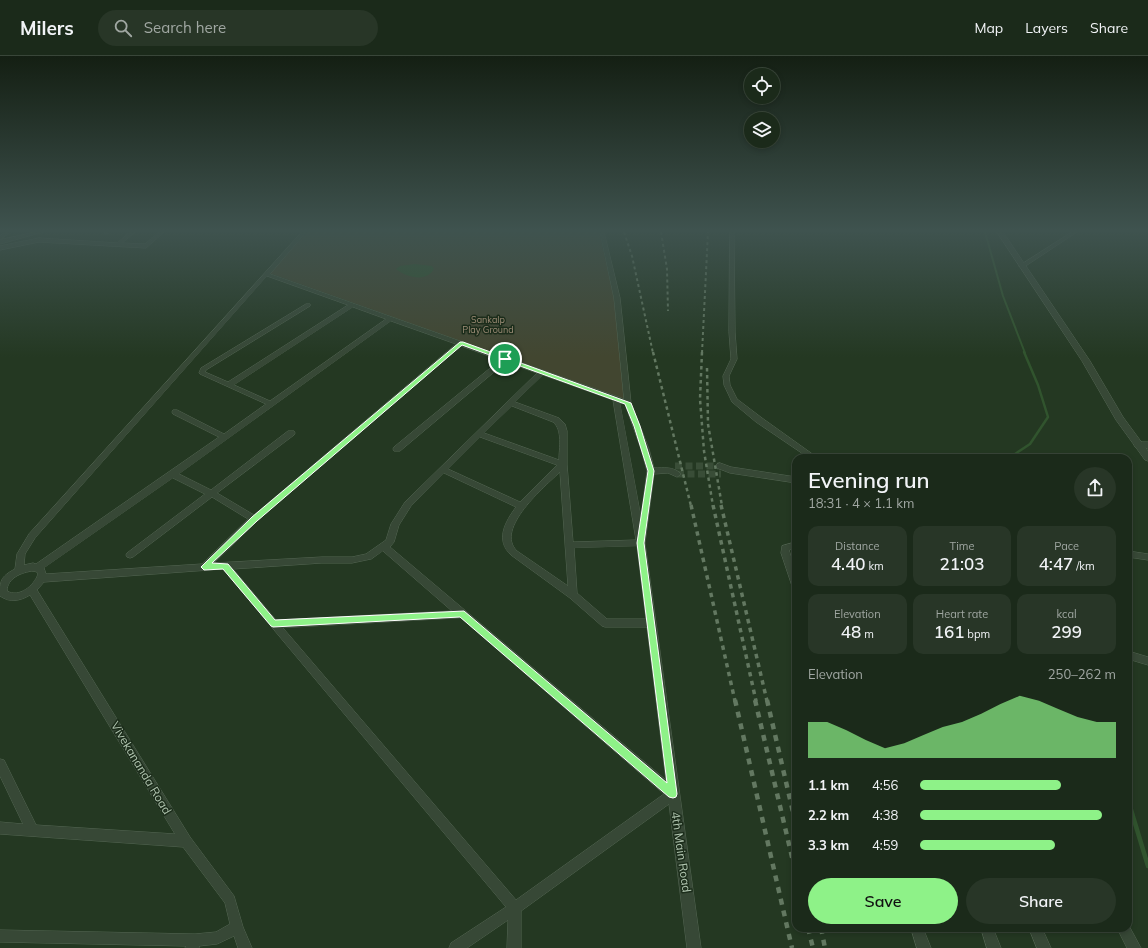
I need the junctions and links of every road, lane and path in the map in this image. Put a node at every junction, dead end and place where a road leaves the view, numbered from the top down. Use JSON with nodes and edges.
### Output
{"nodes":[{"id":1,"x":266,"y":274,"type":"joint"},
{"id":2,"x":611,"y":274,"type":"edge"},
{"id":3,"x":733,"y":274,"type":"edge"},
{"id":4,"x":1027,"y":274,"type":"edge"},
{"id":5,"x":353,"y":304,"type":"junction"},
{"id":6,"x":308,"y":305,"type":"dead end"},
{"id":7,"x":391,"y":318,"type":"junction"},
{"id":8,"x":461,"y":343,"type":"junction"},
{"id":9,"x":505,"y":359,"type":"junction"},
{"id":10,"x":542,"y":372,"type":"junction"},
{"id":11,"x":229,"y":385,"type":"junction"},
{"id":12,"x":616,"y":399,"type":"junction"},
{"id":13,"x":511,"y":403,"type":"junction"},
{"id":14,"x":628,"y":403,"type":"junction"},
{"id":15,"x":271,"y":404,"type":"junction"},
{"id":16,"x":175,"y":412,"type":"dead end"},
{"id":17,"x":291,"y":433,"type":"dead end"},
{"id":18,"x":478,"y":434,"type":"junction"},
{"id":19,"x":225,"y":436,"type":"junction"},
{"id":20,"x":1138,"y":445,"type":"junction"},
{"id":21,"x":1148,"y":445,"type":"edge"},
{"id":22,"x":397,"y":449,"type":"dead end"},
{"id":23,"x":808,"y":454,"type":"edge"},
{"id":24,"x":1148,"y":458,"type":"edge"},
{"id":25,"x":564,"y":464,"type":"junction"},
{"id":26,"x":443,"y":470,"type":"junction"},
{"id":27,"x":674,"y":470,"type":"tunnel mouth"},
{"id":28,"x":721,"y":470,"type":"tunnel mouth"},
{"id":29,"x":651,"y":471,"type":"junction"},
{"id":30,"x":173,"y":474,"type":"junction"},
{"id":31,"x":792,"y":479,"type":"edge"},
{"id":32,"x":211,"y":493,"type":"junction"},
{"id":33,"x":521,"y":506,"type":"junction"},
{"id":34,"x":254,"y":519,"type":"junction"},
{"id":35,"x":641,"y":543,"type":"junction"},
{"id":36,"x":569,"y":545,"type":"junction"},
{"id":37,"x":792,"y":546,"type":"edge"},
{"id":38,"x":384,"y":547,"type":"junction"},
{"id":39,"x":130,"y":555,"type":"dead end"},
{"id":40,"x":1132,"y":555,"type":"edge"},
{"id":41,"x":1148,"y":557,"type":"edge"},
{"id":42,"x":225,"y":566,"type":"junction"},
{"id":43,"x":204,"y":567,"type":"junction"},
{"id":44,"x":37,"y":568,"type":"junction"},
{"id":45,"x":19,"y":570,"type":"junction"},
{"id":46,"x":792,"y":575,"type":"edge"},
{"id":47,"x":42,"y":578,"type":"junction"},
{"id":48,"x":32,"y":590,"type":"junction"},
{"id":49,"x":1,"y":594,"type":"edge"},
{"id":50,"x":573,"y":595,"type":"junction"},
{"id":51,"x":462,"y":614,"type":"junction"},
{"id":52,"x":651,"y":623,"type":"junction"},
{"id":53,"x":273,"y":624,"type":"junction"},
{"id":54,"x":1132,"y":656,"type":"edge"},
{"id":55,"x":1148,"y":660,"type":"edge"},
{"id":56,"x":0,"y":764,"type":"edge"},
{"id":57,"x":673,"y":794,"type":"junction"},
{"id":58,"x":0,"y":828,"type":"edge"},
{"id":59,"x":32,"y":830,"type":"junction"},
{"id":60,"x":186,"y":840,"type":"junction"},
{"id":61,"x":515,"y":908,"type":"junction"},
{"id":62,"x":237,"y":927,"type":"junction"},
{"id":63,"x":918,"y":932,"type":"edge"},
{"id":64,"x":988,"y":932,"type":"edge"},
{"id":65,"x":1037,"y":932,"type":"edge"},
{"id":66,"x":1125,"y":932,"type":"edge"},
{"id":67,"x":0,"y":936,"type":"edge"},
{"id":68,"x":194,"y":944,"type":"edge"},
{"id":69,"x":245,"y":948,"type":"edge"},
{"id":70,"x":456,"y":948,"type":"edge"},
{"id":71,"x":514,"y":948,"type":"edge"},
{"id":72,"x":694,"y":948,"type":"edge"},
{"id":73,"x":924,"y":948,"type":"edge"},
{"id":74,"x":994,"y":948,"type":"edge"},
{"id":75,"x":1044,"y":948,"type":"edge"},
{"id":76,"x":1134,"y":948,"type":"edge"}],
"edges":[{"from":1,"to":5,"type":"street"},
{"from":1,"to":45,"type":"street"},
{"from":2,"to":14,"type":"street"},
{"from":3,"to":23,"type":"street"},
{"from":4,"to":20,"type":"street"},
{"from":5,"to":7,"type":"street"},
{"from":5,"to":11,"type":"street"},
{"from":6,"to":11,"type":"street"},
{"from":7,"to":8,"type":"street"},
{"from":7,"to":15,"type":"street"},
{"from":8,"to":9,"type":"street"},
{"from":8,"to":34,"type":"street"},
{"from":9,"to":10,"type":"street"},
{"from":9,"to":22,"type":"street"},
{"from":10,"to":12,"type":"street"},
{"from":10,"to":13,"type":"street"},
{"from":11,"to":15,"type":"street"},
{"from":12,"to":14,"type":"street"},
{"from":12,"to":35,"type":"street"},
{"from":13,"to":18,"type":"street"},
{"from":13,"to":25,"type":"street"},
{"from":14,"to":29,"type":"street"},
{"from":15,"to":19,"type":"street"},
{"from":16,"to":19,"type":"street"},
{"from":17,"to":32,"type":"street"},
{"from":18,"to":25,"type":"street"},
{"from":18,"to":26,"type":"street"},
{"from":19,"to":30,"type":"street"},
{"from":20,"to":21,"type":"street"},
{"from":20,"to":24,"type":"street"},
{"from":25,"to":33,"type":"street"},
{"from":25,"to":36,"type":"street"},
{"from":26,"to":33,"type":"street"},
{"from":26,"to":38,"type":"street"},
{"from":27,"to":29,"type":"street"},
{"from":28,"to":31,"type":"street"},
{"from":29,"to":35,"type":"street","name":"4th Main Road"},
{"from":30,"to":32,"type":"street"},
{"from":30,"to":44,"type":"street"},
{"from":32,"to":34,"type":"street"},
{"from":32,"to":39,"type":"street"},
{"from":33,"to":50,"type":"street"},
{"from":34,"to":43,"type":"street"},
{"from":35,"to":36,"type":"street"},
{"from":35,"to":52,"type":"street","name":"4th Main Road"},
{"from":36,"to":50,"type":"street"},
{"from":37,"to":46,"type":"street"},
{"from":38,"to":42,"type":"street"},
{"from":38,"to":51,"type":"street"},
{"from":40,"to":41,"type":"street"},
{"from":42,"to":43,"type":"street"},
{"from":42,"to":53,"type":"street"},
{"from":43,"to":47,"type":"street"},
{"from":44,"to":45,"type":"street"},
{"from":44,"to":47,"type":"street"},
{"from":45,"to":49,"type":"street"},
{"from":47,"to":48,"type":"street"},
{"from":48,"to":49,"type":"street"},
{"from":48,"to":60,"type":"street","name":"Vivekananda Road"},
{"from":50,"to":52,"type":"street"},
{"from":51,"to":53,"type":"street"},
{"from":51,"to":57,"type":"street"},
{"from":52,"to":57,"type":"street","name":"4th Main Road"},
{"from":53,"to":61,"type":"street"},
{"from":54,"to":55,"type":"street"},
{"from":56,"to":59,"type":"street"},
{"from":57,"to":61,"type":"street"},
{"from":57,"to":72,"type":"street","name":"4th Main Road"},
{"from":58,"to":59,"type":"street"},
{"from":59,"to":60,"type":"street"},
{"from":60,"to":62,"type":"street","name":"Vivekananda Road"},
{"from":61,"to":70,"type":"street"},
{"from":61,"to":71,"type":"street"},
{"from":62,"to":68,"type":"street"},
{"from":62,"to":69,"type":"street","name":"Vivekananda Road"},
{"from":63,"to":73,"type":"street"},
{"from":64,"to":74,"type":"street"},
{"from":65,"to":75,"type":"street"},
{"from":66,"to":76,"type":"street"},
{"from":67,"to":68,"type":"street"}]}
